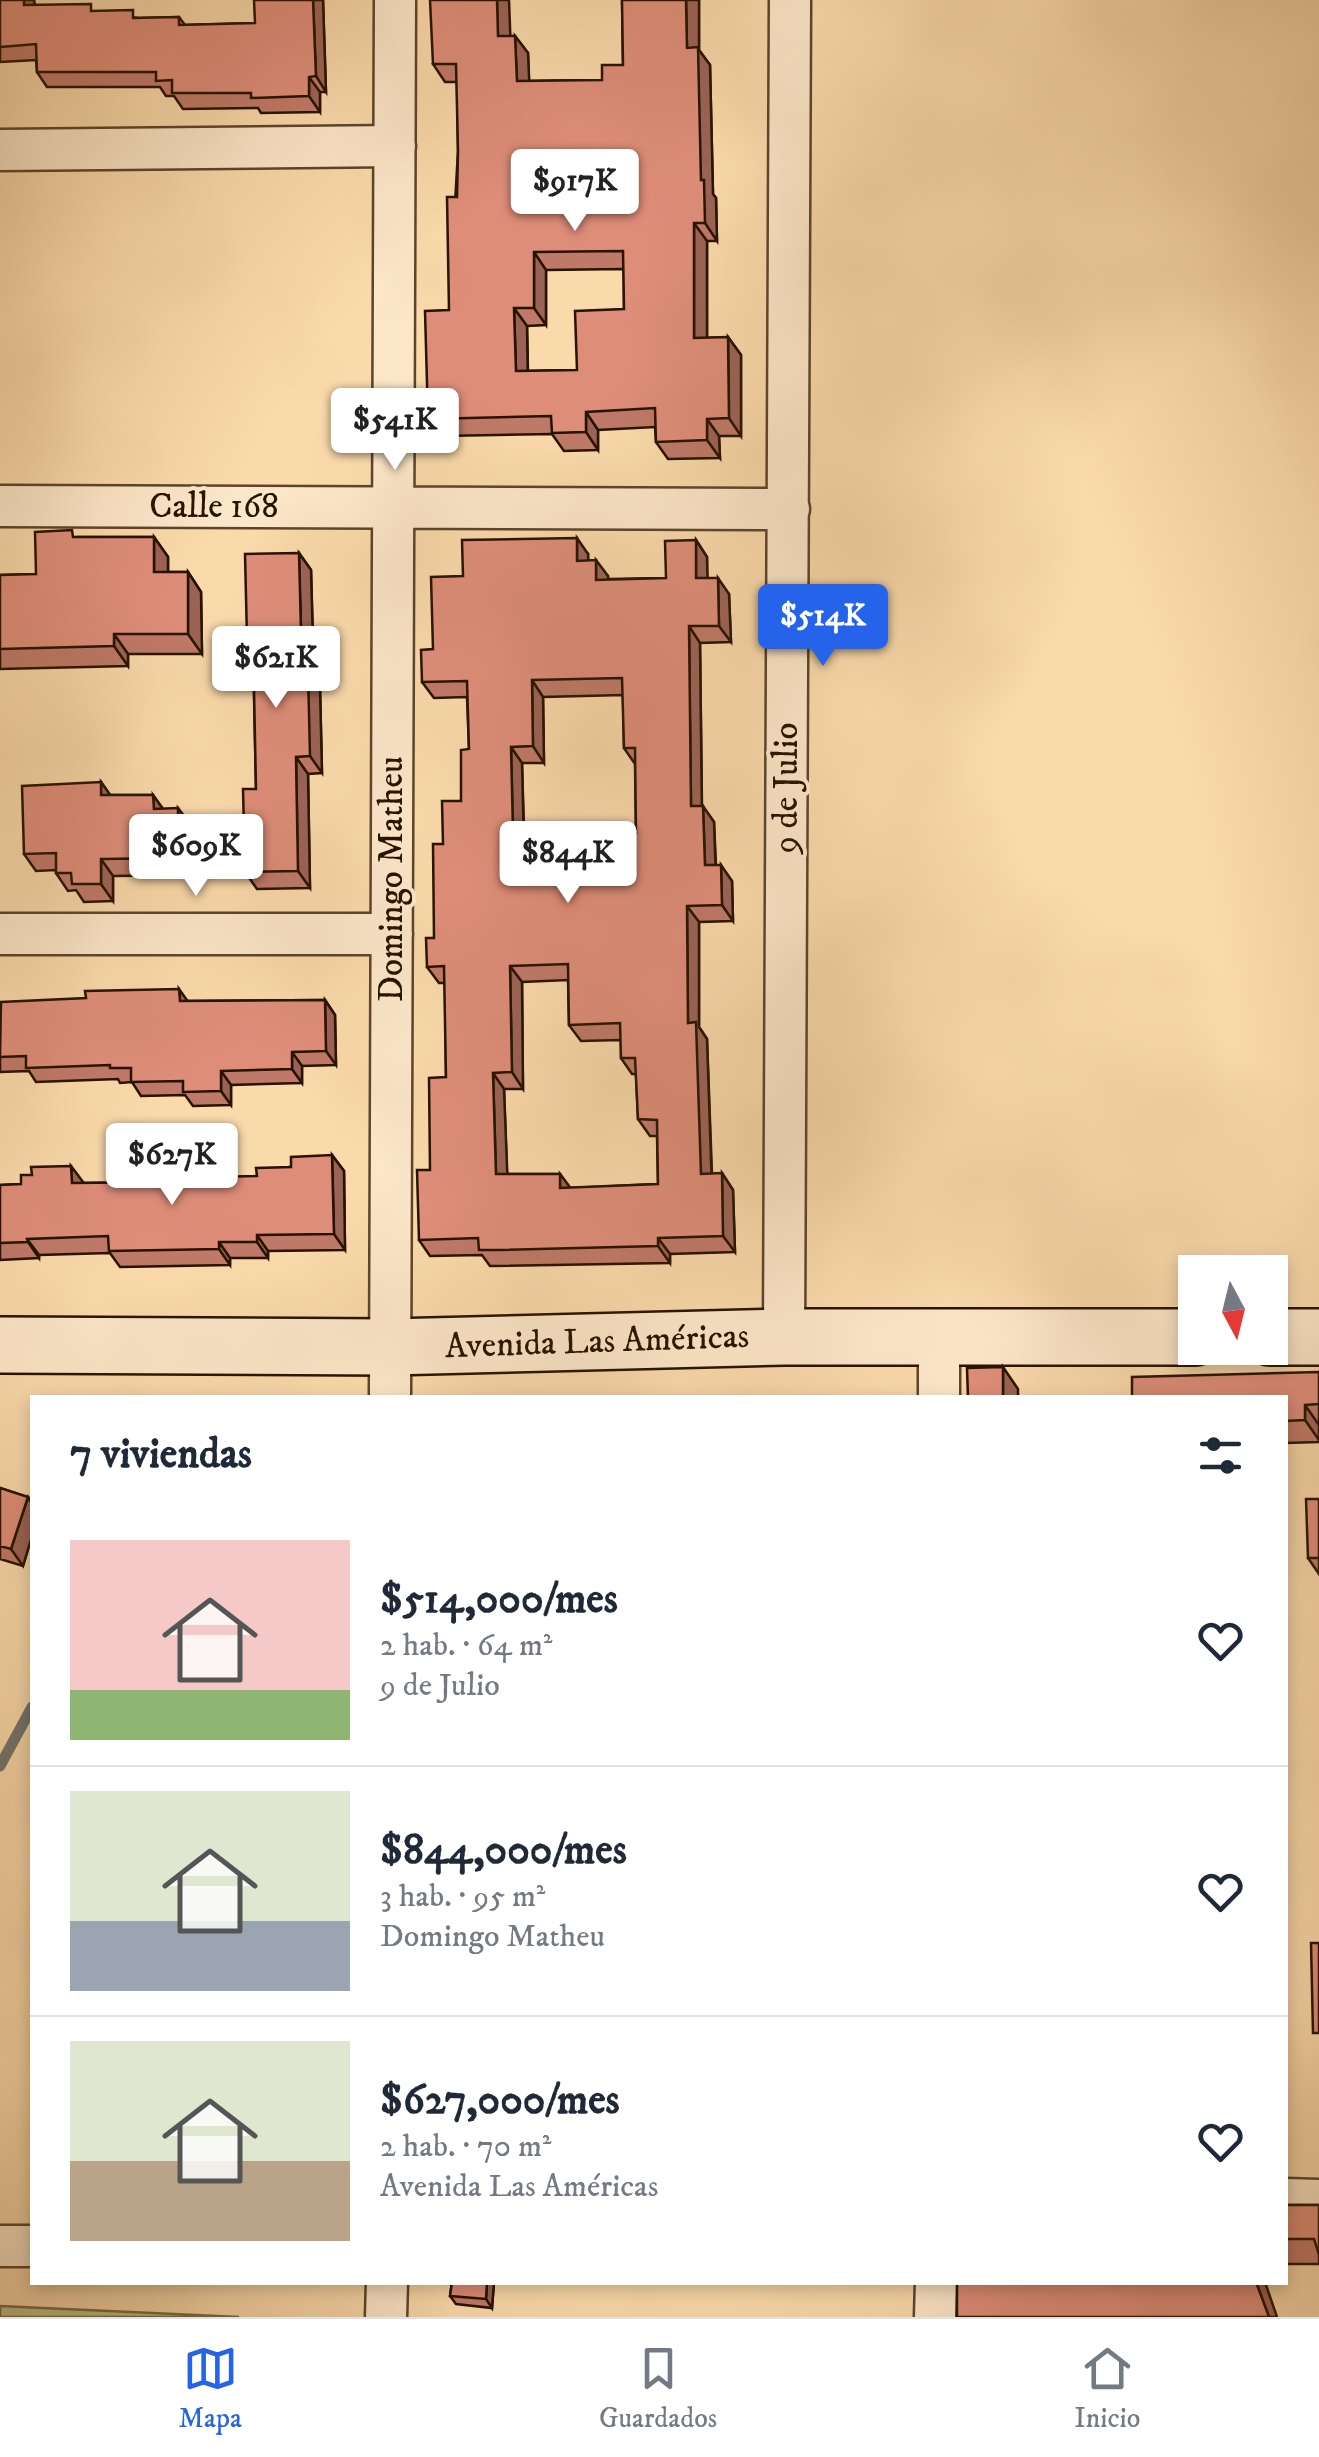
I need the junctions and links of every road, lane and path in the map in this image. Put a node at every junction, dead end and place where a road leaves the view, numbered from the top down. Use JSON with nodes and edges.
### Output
{"nodes":[{"id":1,"x":395,"y":0,"type":"edge"},
{"id":2,"x":790,"y":0,"type":"edge"},
{"id":3,"x":395,"y":146,"type":"junction"},
{"id":4,"x":0,"y":150,"type":"edge"},
{"id":5,"x":0,"y":506,"type":"edge"},
{"id":6,"x":393,"y":508,"type":"junction"},
{"id":7,"x":789,"y":509,"type":"junction"},
{"id":8,"x":0,"y":934,"type":"edge"},
{"id":9,"x":392,"y":934,"type":"junction"},
{"id":10,"x":784,"y":1337,"type":"junction"},
{"id":11,"x":939,"y":1337,"type":"junction"},
{"id":12,"x":1178,"y":1337,"type":"edge"},
{"id":13,"x":1288,"y":1337,"type":"edge"},
{"id":14,"x":1319,"y":1337,"type":"edge"},
{"id":15,"x":0,"y":1345,"type":"edge"},
{"id":16,"x":390,"y":1372,"type":"edge"},
{"id":17,"x":939,"y":1395,"type":"edge"},
{"id":18,"x":1288,"y":2199,"type":"edge"},
{"id":19,"x":1319,"y":2200,"type":"edge"},
{"id":20,"x":0,"y":2246,"type":"edge"},
{"id":21,"x":30,"y":2246,"type":"edge"},
{"id":22,"x":386,"y":2285,"type":"edge"},
{"id":23,"x":936,"y":2285,"type":"edge"},
{"id":24,"x":386,"y":2317,"type":"edge"},
{"id":25,"x":936,"y":2317,"type":"edge"}],
"edges":[{"from":1,"to":3,"type":"street","name":"Domingo Matheu"},
{"from":2,"to":7,"type":"street","name":"9 de Julio"},
{"from":3,"to":4,"type":"street"},
{"from":3,"to":6,"type":"street","name":"Domingo Matheu"},
{"from":5,"to":6,"type":"street","name":"Calle 168"},
{"from":6,"to":7,"type":"street","name":"Calle 168"},
{"from":6,"to":9,"type":"street","name":"Domingo Matheu"},
{"from":7,"to":10,"type":"street","name":"9 de Julio"},
{"from":8,"to":9,"type":"street"},
{"from":9,"to":16,"type":"street","name":"Domingo Matheu"},
{"from":10,"to":11,"type":"main road","name":"Avenida Las Américas"},
{"from":10,"to":16,"type":"main road","name":"Avenida Las Américas"},
{"from":11,"to":12,"type":"main road","name":"Avenida Las Américas"},
{"from":11,"to":17,"type":"street"},
{"from":13,"to":14,"type":"main road"},
{"from":15,"to":16,"type":"main road","name":"Avenida Las Américas"},
{"from":18,"to":19,"type":"street"},
{"from":20,"to":21,"type":"street"},
{"from":22,"to":24,"type":"street"},
{"from":23,"to":25,"type":"street"}]}
